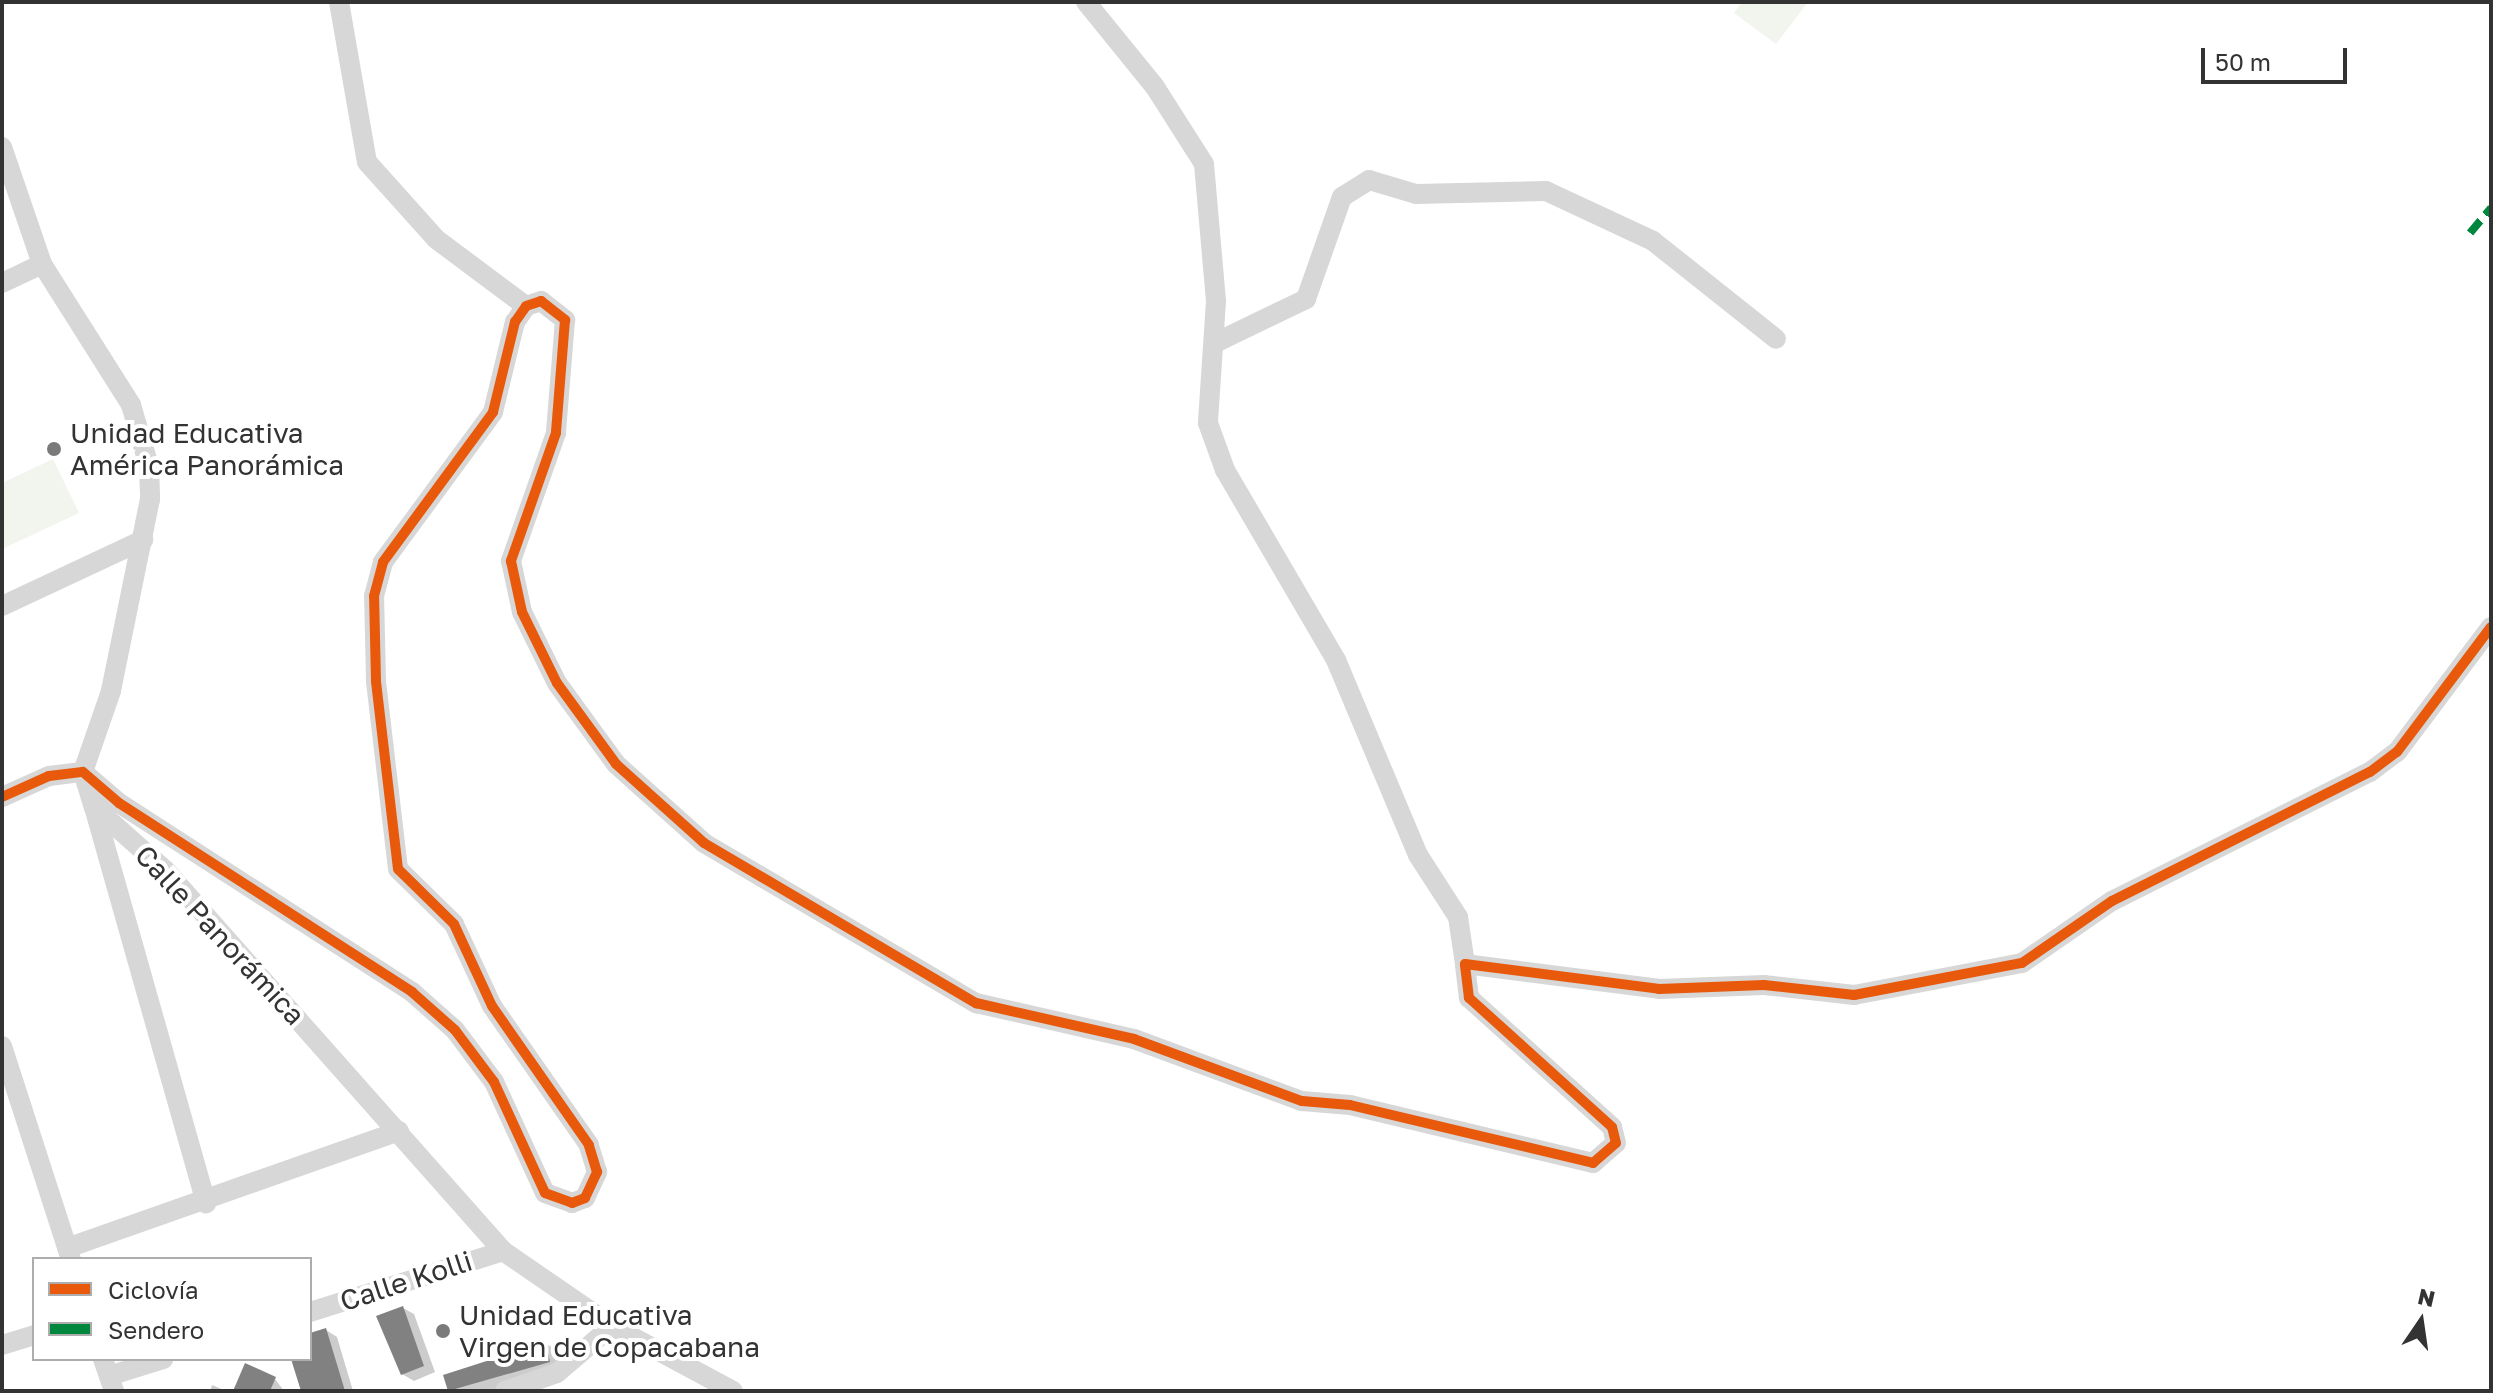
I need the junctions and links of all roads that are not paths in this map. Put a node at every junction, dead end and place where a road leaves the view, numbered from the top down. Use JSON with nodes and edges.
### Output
{"nodes":[{"id":1,"x":339,"y":2,"type":"edge"},
{"id":2,"x":1086,"y":2,"type":"edge"},
{"id":3,"x":2,"y":147,"type":"edge"},
{"id":4,"x":42,"y":264,"type":"junction"},
{"id":5,"x":2,"y":283,"type":"edge"},
{"id":6,"x":526,"y":306,"type":"junction"},
{"id":7,"x":1776,"y":339,"type":"dead end"},
{"id":8,"x":1217,"y":342,"type":"junction"},
{"id":9,"x":143,"y":540,"type":"junction"},
{"id":10,"x":2,"y":606,"type":"edge"},
{"id":11,"x":2491,"y":627,"type":"edge"},
{"id":12,"x":83,"y":772,"type":"junction"},
{"id":13,"x":2,"y":797,"type":"edge"},
{"id":14,"x":94,"y":807,"type":"junction"},
{"id":15,"x":1465,"y":964,"type":"junction"},
{"id":16,"x":2,"y":1046,"type":"edge"},
{"id":17,"x":399,"y":1131,"type":"junction"},
{"id":18,"x":206,"y":1204,"type":"junction"},
{"id":19,"x":503,"y":1251,"type":"junction"},
{"id":20,"x":69,"y":1254,"type":"edge"},
{"id":21,"x":312,"y":1311,"type":"edge"},
{"id":22,"x":612,"y":1326,"type":"junction"},
{"id":23,"x":32,"y":1336,"type":"edge"},
{"id":24,"x":2,"y":1345,"type":"edge"},
{"id":25,"x":156,"y":1361,"type":"edge"},
{"id":26,"x":109,"y":1375,"type":"edge"},
{"id":27,"x":560,"y":1382,"type":"edge"},
{"id":28,"x":505,"y":1391,"type":"edge"},
{"id":29,"x":733,"y":1391,"type":"edge"}],
"edges":[{"from":1,"to":6,"type":"street"},
{"from":2,"to":8,"type":"street"},
{"from":3,"to":4,"type":"street"},
{"from":4,"to":5,"type":"street"},
{"from":4,"to":9,"type":"street"},
{"from":6,"to":12,"type":"street"},
{"from":6,"to":15,"type":"street"},
{"from":7,"to":8,"type":"street"},
{"from":8,"to":15,"type":"street"},
{"from":9,"to":10,"type":"street"},
{"from":9,"to":12,"type":"street"},
{"from":11,"to":15,"type":"street"},
{"from":12,"to":13,"type":"street"},
{"from":12,"to":14,"type":"street"},
{"from":14,"to":17,"type":"street","name":"Calle Panorámica"},
{"from":14,"to":18,"type":"street"},
{"from":16,"to":20,"type":"street"},
{"from":17,"to":18,"type":"street"},
{"from":17,"to":19,"type":"street","name":"Calle Panorámica"},
{"from":18,"to":20,"type":"street"},
{"from":19,"to":21,"type":"street","name":"Calle Kolli"},
{"from":19,"to":22,"type":"street","name":"Calle Panorámica"},
{"from":22,"to":27,"type":"street"},
{"from":22,"to":29,"type":"street","name":"Calle Panorámica"},
{"from":23,"to":24,"type":"street"},
{"from":25,"to":26,"type":"street"},
{"from":27,"to":28,"type":"street"}]}
